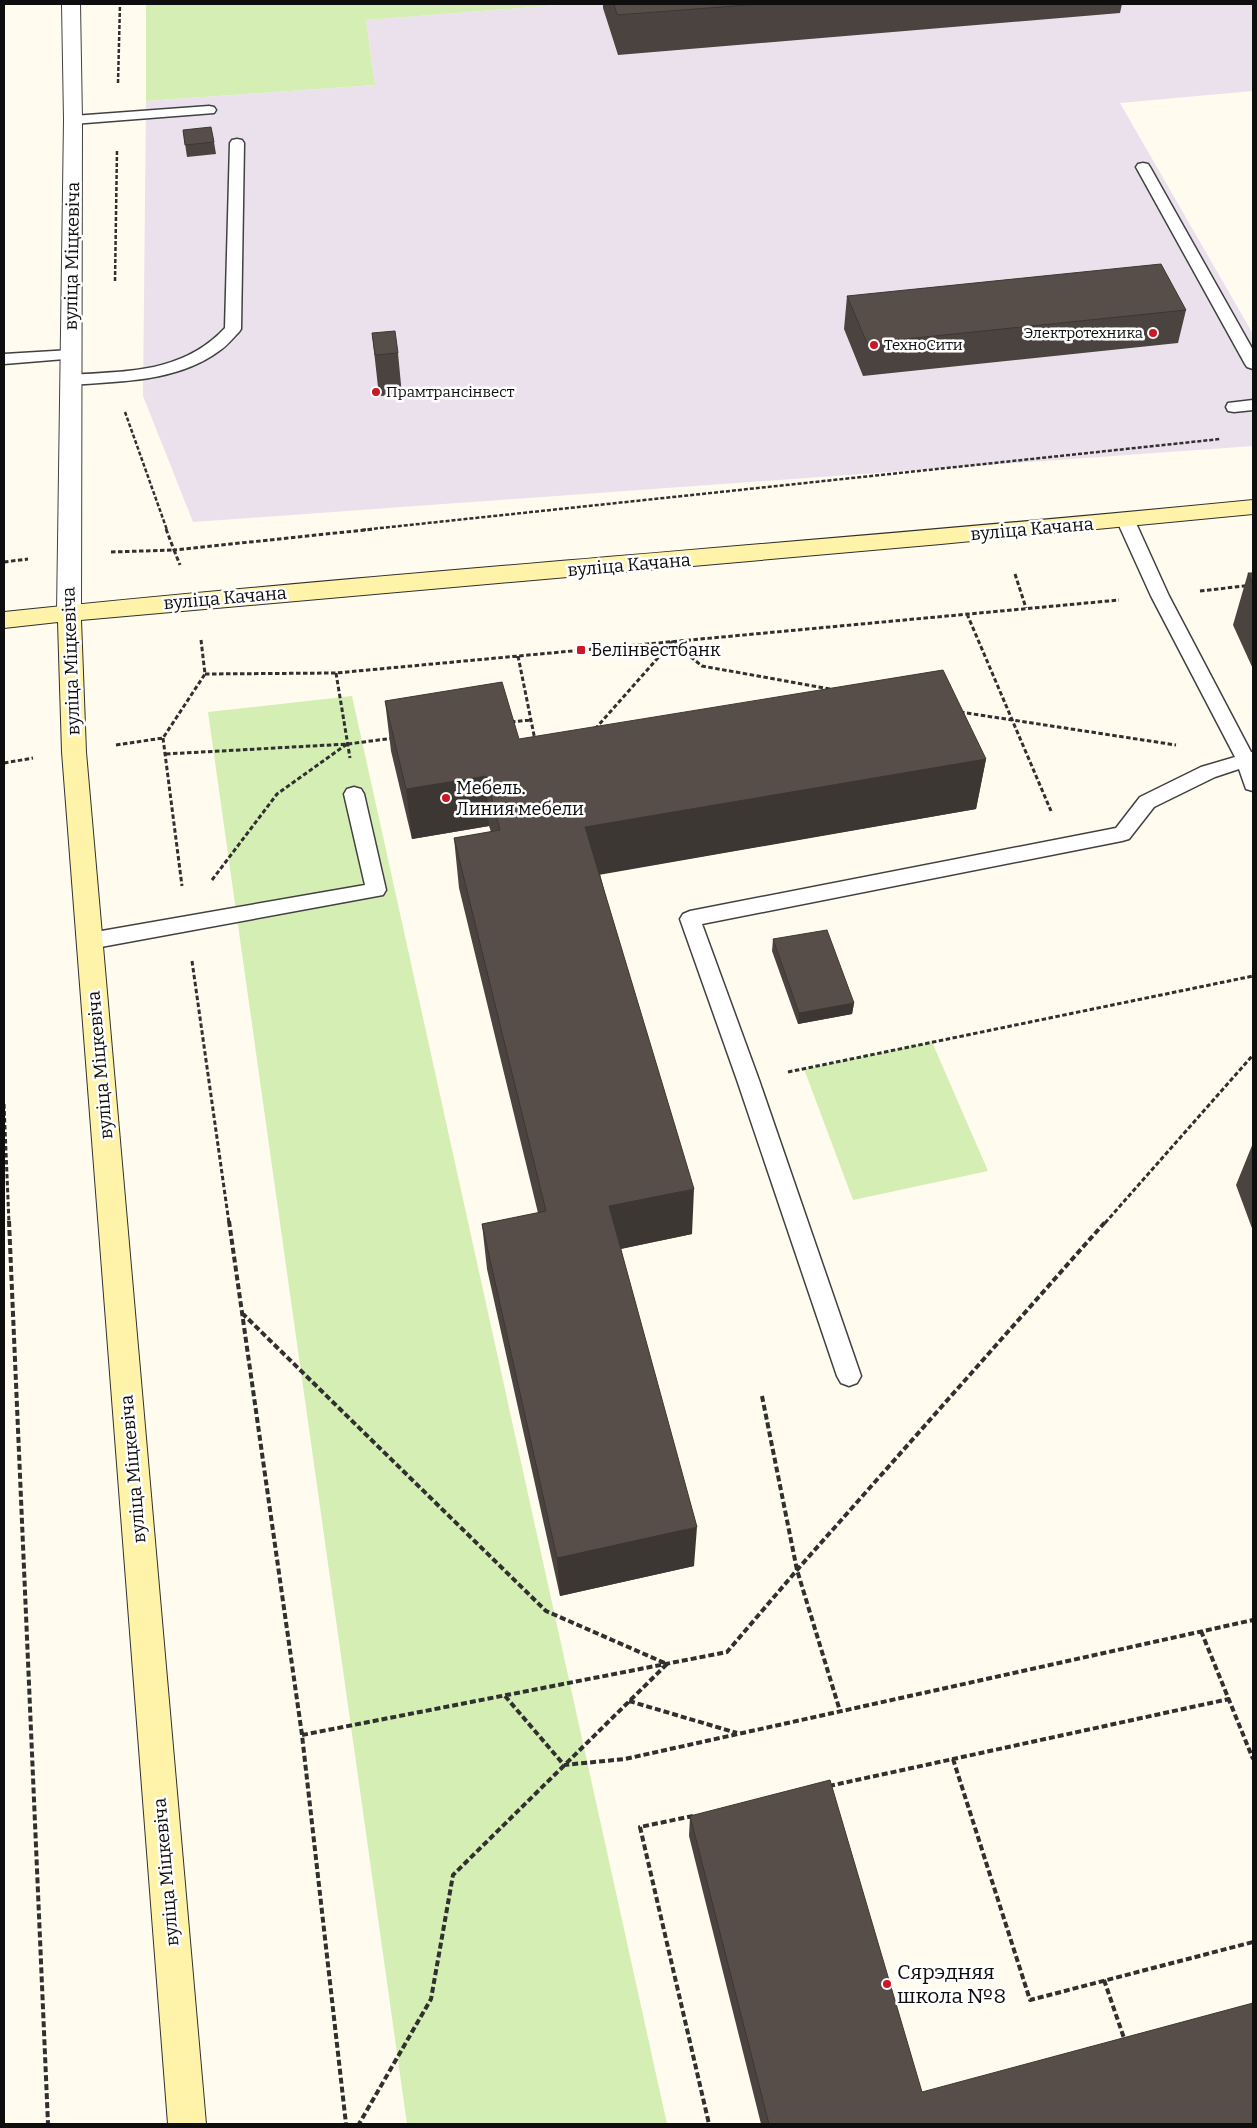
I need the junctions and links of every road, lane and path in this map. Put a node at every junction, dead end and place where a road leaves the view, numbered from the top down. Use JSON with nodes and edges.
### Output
{"nodes":[{"id":1,"x":71,"y":4,"type":"edge"},
{"id":2,"x":120,"y":4,"type":"edge"},
{"id":3,"x":209,"y":110,"type":"dead end"},
{"id":4,"x":118,"y":116,"type":"junction"},
{"id":5,"x":73,"y":120,"type":"junction"},
{"id":6,"x":236,"y":143,"type":"dead end"},
{"id":7,"x":1143,"y":167,"type":"dead end"},
{"id":8,"x":114,"y":290,"type":"dead end"},
{"id":9,"x":71,"y":355,"type":"junction"},
{"id":10,"x":4,"y":359,"type":"edge"},
{"id":11,"x":1253,"y":364,"type":"edge"},
{"id":12,"x":113,"y":376,"type":"junction"},
{"id":13,"x":71,"y":380,"type":"junction"},
{"id":14,"x":1253,"y":405,"type":"edge"},
{"id":15,"x":1234,"y":407,"type":"dead end"},
{"id":16,"x":1224,"y":439,"type":"dead end"},
{"id":17,"x":1253,"y":508,"type":"edge"},
{"id":18,"x":1126,"y":520,"type":"junction"},
{"id":19,"x":1015,"y":574,"type":"dead end"},
{"id":20,"x":1253,"y":585,"type":"edge"},
{"id":21,"x":1160,"y":596,"type":"junction"},
{"id":22,"x":1026,"y":608,"type":"junction"},
{"id":23,"x":69,"y":613,"type":"junction"},
{"id":24,"x":967,"y":614,"type":"junction"},
{"id":25,"x":4,"y":620,"type":"edge"},
{"id":26,"x":672,"y":642,"type":"junction"},
{"id":27,"x":518,"y":656,"type":"junction"},
{"id":28,"x":336,"y":673,"type":"junction"},
{"id":29,"x":206,"y":674,"type":"dead end"},
{"id":30,"x":837,"y":690,"type":"edge"},
{"id":31,"x":953,"y":711,"type":"edge"},
{"id":32,"x":531,"y":720,"type":"junction"},
{"id":33,"x":1011,"y":721,"type":"junction"},
{"id":34,"x":502,"y":724,"type":"edge"},
{"id":35,"x":594,"y":730,"type":"edge"},
{"id":36,"x":163,"y":738,"type":"dead end"},
{"id":37,"x":396,"y":738,"type":"edge"},
{"id":38,"x":535,"y":743,"type":"edge"},
{"id":39,"x":348,"y":744,"type":"junction"},
{"id":40,"x":1177,"y":745,"type":"dead end"},
{"id":41,"x":165,"y":754,"type":"junction"},
{"id":42,"x":1250,"y":759,"type":"edge"},
{"id":43,"x":1253,"y":784,"type":"edge"},
{"id":44,"x":354,"y":794,"type":"joint"},
{"id":45,"x":1066,"y":846,"type":"junction"},
{"id":46,"x":212,"y":881,"type":"dead end"},
{"id":47,"x":186,"y":924,"type":"junction"},
{"id":48,"x":90,"y":942,"type":"junction"},
{"id":49,"x":1253,"y":976,"type":"edge"},
{"id":50,"x":1253,"y":1055,"type":"edge"},
{"id":51,"x":748,"y":1080,"type":"junction"},
{"id":52,"x":4,"y":1104,"type":"edge"},
{"id":53,"x":242,"y":1313,"type":"junction"},
{"id":54,"x":849,"y":1376,"type":"dead end"},
{"id":55,"x":762,"y":1396,"type":"dead end"},
{"id":56,"x":797,"y":1570,"type":"junction"},
{"id":57,"x":1253,"y":1620,"type":"edge"},
{"id":58,"x":1201,"y":1632,"type":"junction"},
{"id":59,"x":667,"y":1664,"type":"junction"},
{"id":60,"x":505,"y":1696,"type":"junction"},
{"id":61,"x":1229,"y":1699,"type":"junction"},
{"id":62,"x":629,"y":1701,"type":"junction"},
{"id":63,"x":840,"y":1711,"type":"junction"},
{"id":64,"x":738,"y":1734,"type":"junction"},
{"id":65,"x":302,"y":1735,"type":"junction"},
{"id":66,"x":953,"y":1759,"type":"junction"},
{"id":67,"x":1253,"y":1759,"type":"edge"},
{"id":68,"x":564,"y":1765,"type":"junction"},
{"id":69,"x":820,"y":1788,"type":"edge"},
{"id":70,"x":697,"y":1815,"type":"edge"},
{"id":71,"x":1253,"y":1942,"type":"edge"},
{"id":72,"x":1104,"y":1980,"type":"junction"},
{"id":73,"x":1128,"y":2050,"type":"edge"},
{"id":74,"x":48,"y":2124,"type":"edge"},
{"id":75,"x":187,"y":2124,"type":"edge"},
{"id":76,"x":346,"y":2124,"type":"edge"},
{"id":77,"x":359,"y":2124,"type":"edge"},
{"id":78,"x":709,"y":2124,"type":"edge"}],
"edges":[{"from":1,"to":5,"type":"street","name":"вуліца Міцкевіча"},
{"from":2,"to":4,"type":"path"},
{"from":3,"to":4,"type":"lane"},
{"from":4,"to":5,"type":"lane"},
{"from":4,"to":8,"type":"path"},
{"from":5,"to":9,"type":"street","name":"вуліца Міцкевіча"},
{"from":6,"to":12,"type":"lane"},
{"from":7,"to":11,"type":"lane"},
{"from":9,"to":10,"type":"lane"},
{"from":9,"to":13,"type":"street","name":"вуліца Міцкевіча"},
{"from":12,"to":13,"type":"lane"},
{"from":12,"to":16,"type":"path"},
{"from":13,"to":23,"type":"street","name":"вуліца Міцкевіча"},
{"from":14,"to":15,"type":"lane"},
{"from":17,"to":18,"type":"main road","name":"вуліца Качана"},
{"from":18,"to":21,"type":"lane"},
{"from":18,"to":23,"type":"main road","name":"вуліца Качана"},
{"from":19,"to":22,"type":"path"},
{"from":20,"to":21,"type":"path"},
{"from":21,"to":22,"type":"path"},
{"from":21,"to":42,"type":"lane"},
{"from":22,"to":24,"type":"path"},
{"from":23,"to":25,"type":"main road","name":"вуліца Качана"},
{"from":23,"to":48,"type":"main road","name":"вуліца Міцкевіча"},
{"from":24,"to":26,"type":"path"},
{"from":24,"to":33,"type":"path"},
{"from":26,"to":27,"type":"path"},
{"from":26,"to":30,"type":"path"},
{"from":26,"to":35,"type":"path"},
{"from":27,"to":28,"type":"path"},
{"from":27,"to":32,"type":"path"},
{"from":28,"to":29,"type":"path"},
{"from":28,"to":39,"type":"path"},
{"from":31,"to":33,"type":"path"},
{"from":32,"to":34,"type":"path"},
{"from":32,"to":38,"type":"path"},
{"from":33,"to":40,"type":"path"},
{"from":33,"to":45,"type":"path"},
{"from":36,"to":41,"type":"path"},
{"from":37,"to":39,"type":"path"},
{"from":39,"to":41,"type":"path"},
{"from":39,"to":44,"type":"path"},
{"from":39,"to":46,"type":"path"},
{"from":41,"to":47,"type":"path"},
{"from":42,"to":43,"type":"lane"},
{"from":42,"to":45,"type":"lane"},
{"from":44,"to":47,"type":"lane"},
{"from":45,"to":51,"type":"lane"},
{"from":47,"to":48,"type":"lane"},
{"from":47,"to":53,"type":"path"},
{"from":48,"to":75,"type":"main road","name":"вуліца Міцкевіча"},
{"from":49,"to":51,"type":"path"},
{"from":50,"to":56,"type":"path"},
{"from":51,"to":54,"type":"lane"},
{"from":52,"to":74,"type":"path"},
{"from":53,"to":59,"type":"path"},
{"from":53,"to":65,"type":"path"},
{"from":55,"to":56,"type":"path"},
{"from":56,"to":59,"type":"path"},
{"from":56,"to":63,"type":"path"},
{"from":57,"to":58,"type":"path"},
{"from":58,"to":61,"type":"path"},
{"from":58,"to":63,"type":"path"},
{"from":59,"to":60,"type":"path"},
{"from":59,"to":62,"type":"path"},
{"from":60,"to":65,"type":"path"},
{"from":60,"to":68,"type":"path"},
{"from":61,"to":66,"type":"path"},
{"from":61,"to":67,"type":"path"},
{"from":62,"to":64,"type":"path"},
{"from":62,"to":68,"type":"path"},
{"from":63,"to":64,"type":"path"},
{"from":64,"to":68,"type":"path"},
{"from":65,"to":76,"type":"path"},
{"from":66,"to":69,"type":"path"},
{"from":66,"to":72,"type":"path"},
{"from":68,"to":77,"type":"path"},
{"from":70,"to":78,"type":"path"},
{"from":71,"to":72,"type":"path"},
{"from":72,"to":73,"type":"path"}]}
